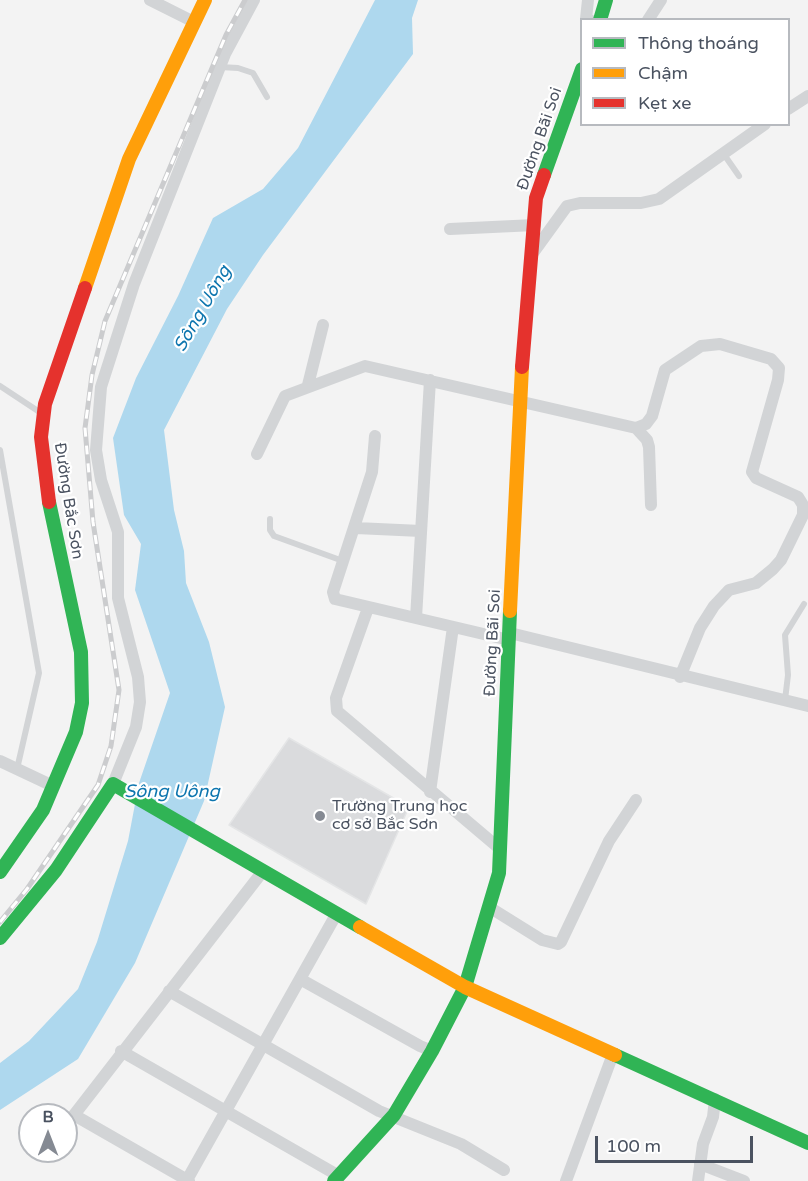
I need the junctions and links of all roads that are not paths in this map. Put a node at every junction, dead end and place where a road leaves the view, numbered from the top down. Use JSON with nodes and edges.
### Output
{"nodes":[{"id":1,"x":150,"y":0,"type":"edge"},
{"id":2,"x":205,"y":0,"type":"edge"},
{"id":3,"x":254,"y":0,"type":"edge"},
{"id":4,"x":588,"y":0,"type":"edge"},
{"id":5,"x":606,"y":0,"type":"edge"},
{"id":6,"x":661,"y":0,"type":"edge"},
{"id":7,"x":586,"y":18,"type":"edge"},
{"id":8,"x":601,"y":18,"type":"edge"},
{"id":9,"x":649,"y":18,"type":"edge"},
{"id":10,"x":194,"y":22,"type":"junction"},
{"id":11,"x":220,"y":68,"type":"junction"},
{"id":12,"x":580,"y":74,"type":"edge"},
{"id":13,"x":808,"y":96,"type":"edge"},
{"id":14,"x":267,"y":97,"type":"dead end"},
{"id":15,"x":790,"y":108,"type":"edge"},
{"id":16,"x":762,"y":126,"type":"edge"},
{"id":17,"x":722,"y":152,"type":"junction"},
{"id":18,"x":739,"y":176,"type":"dead end"},
{"id":19,"x":535,"y":225,"type":"junction"},
{"id":20,"x":450,"y":229,"type":"dead end"},
{"id":21,"x":532,"y":253,"type":"junction"},
{"id":22,"x":323,"y":325,"type":"dead end"},
{"id":23,"x":429,"y":380,"type":"junction"},
{"id":24,"x":308,"y":385,"type":"junction"},
{"id":25,"x":0,"y":386,"type":"edge"},
{"id":26,"x":520,"y":403,"type":"junction"},
{"id":27,"x":44,"y":415,"type":"junction"},
{"id":28,"x":636,"y":428,"type":"junction"},
{"id":29,"x":375,"y":436,"type":"dead end"},
{"id":30,"x":0,"y":450,"type":"edge"},
{"id":31,"x":257,"y":454,"type":"dead end"},
{"id":32,"x":651,"y":505,"type":"dead end"},
{"id":33,"x":270,"y":519,"type":"dead end"},
{"id":34,"x":356,"y":528,"type":"junction"},
{"id":35,"x":421,"y":531,"type":"junction"},
{"id":36,"x":344,"y":561,"type":"junction"},
{"id":37,"x":804,"y":604,"type":"dead end"},
{"id":38,"x":368,"y":608,"type":"junction"},
{"id":39,"x":416,"y":618,"type":"junction"},
{"id":40,"x":453,"y":627,"type":"junction"},
{"id":41,"x":510,"y":637,"type":"junction"},
{"id":42,"x":680,"y":676,"type":"junction"},
{"id":43,"x":785,"y":701,"type":"junction"},
{"id":44,"x":808,"y":706,"type":"edge"},
{"id":45,"x":0,"y":761,"type":"edge"},
{"id":46,"x":17,"y":769,"type":"junction"},
{"id":47,"x":53,"y":786,"type":"junction"},
{"id":48,"x":116,"y":786,"type":"junction"},
{"id":49,"x":430,"y":792,"type":"junction"},
{"id":50,"x":636,"y":800,"type":"dead end"},
{"id":51,"x":500,"y":849,"type":"junction"},
{"id":52,"x":262,"y":871,"type":"junction"},
{"id":53,"x":0,"y":872,"type":"edge"},
{"id":54,"x":489,"y":907,"type":"junction"},
{"id":55,"x":337,"y":913,"type":"junction"},
{"id":56,"x":0,"y":938,"type":"edge"},
{"id":57,"x":300,"y":979,"type":"junction"},
{"id":58,"x":465,"y":987,"type":"junction"},
{"id":59,"x":169,"y":991,"type":"junction"},
{"id":60,"x":263,"y":1044,"type":"junction"},
{"id":61,"x":121,"y":1051,"type":"junction"},
{"id":62,"x":432,"y":1051,"type":"junction"},
{"id":63,"x":613,"y":1054,"type":"junction"},
{"id":64,"x":715,"y":1099,"type":"junction"},
{"id":65,"x":226,"y":1109,"type":"junction"},
{"id":66,"x":394,"y":1115,"type":"junction"},
{"id":67,"x":808,"y":1143,"type":"edge"},
{"id":68,"x":700,"y":1164,"type":"junction"},
{"id":69,"x":504,"y":1170,"type":"dead end"},
{"id":70,"x":337,"y":1179,"type":"edge"},
{"id":71,"x":188,"y":1180,"type":"edge"},
{"id":72,"x":566,"y":1181,"type":"edge"},
{"id":73,"x":698,"y":1181,"type":"edge"},
{"id":74,"x":744,"y":1181,"type":"edge"}],
"edges":[{"from":1,"to":10,"type":"street"},
{"from":2,"to":10,"type":"main road","name":"Đường Bắc Sơn"},
{"from":3,"to":11,"type":"street"},
{"from":4,"to":7,"type":"street"},
{"from":5,"to":8,"type":"main road"},
{"from":6,"to":9,"type":"street"},
{"from":10,"to":27,"type":"main road","name":"Đường Bắc Sơn"},
{"from":11,"to":14,"type":"lane"},
{"from":11,"to":48,"type":"street"},
{"from":12,"to":19,"type":"main road","name":"Đường Bãi Soi"},
{"from":13,"to":15,"type":"street"},
{"from":16,"to":17,"type":"street"},
{"from":17,"to":18,"type":"lane"},
{"from":17,"to":21,"type":"street"},
{"from":19,"to":20,"type":"street"},
{"from":19,"to":21,"type":"main road","name":"Đường Bãi Soi"},
{"from":21,"to":26,"type":"main road","name":"Đường Bãi Soi"},
{"from":22,"to":24,"type":"street"},
{"from":23,"to":24,"type":"street"},
{"from":23,"to":26,"type":"street"},
{"from":23,"to":35,"type":"street"},
{"from":24,"to":31,"type":"street"},
{"from":25,"to":27,"type":"lane"},
{"from":26,"to":28,"type":"street"},
{"from":26,"to":41,"type":"main road","name":"Đường Bãi Soi"},
{"from":27,"to":47,"type":"main road","name":"Đường Bắc Sơn"},
{"from":28,"to":32,"type":"street"},
{"from":28,"to":42,"type":"street"},
{"from":29,"to":34,"type":"street"},
{"from":30,"to":46,"type":"lane"},
{"from":33,"to":36,"type":"lane"},
{"from":34,"to":35,"type":"street"},
{"from":34,"to":36,"type":"street"},
{"from":35,"to":39,"type":"street"},
{"from":36,"to":38,"type":"street"},
{"from":37,"to":43,"type":"lane"},
{"from":38,"to":39,"type":"street"},
{"from":38,"to":49,"type":"street"},
{"from":39,"to":40,"type":"street"},
{"from":40,"to":41,"type":"street"},
{"from":40,"to":49,"type":"street"},
{"from":41,"to":42,"type":"street"},
{"from":41,"to":51,"type":"main road","name":"Đường Bãi Soi"},
{"from":42,"to":43,"type":"street"},
{"from":43,"to":44,"type":"street"},
{"from":45,"to":46,"type":"street"},
{"from":46,"to":47,"type":"street"},
{"from":47,"to":53,"type":"main road","name":"Đường Bắc Sơn"},
{"from":48,"to":52,"type":"main road"},
{"from":48,"to":56,"type":"main road"},
{"from":49,"to":51,"type":"street"},
{"from":50,"to":54,"type":"street"},
{"from":51,"to":54,"type":"main road","name":"Đường Bãi Soi"},
{"from":52,"to":55,"type":"main road"},
{"from":52,"to":59,"type":"street"},
{"from":54,"to":58,"type":"main road","name":"Đường Bãi Soi"},
{"from":55,"to":57,"type":"street"},
{"from":55,"to":58,"type":"main road"},
{"from":57,"to":60,"type":"street"},
{"from":57,"to":62,"type":"street"},
{"from":58,"to":62,"type":"main road","name":"Đường Bãi Soi"},
{"from":58,"to":63,"type":"main road"},
{"from":59,"to":60,"type":"street"},
{"from":59,"to":61,"type":"street"},
{"from":60,"to":65,"type":"street"},
{"from":60,"to":66,"type":"street"},
{"from":61,"to":65,"type":"street"},
{"from":61,"to":71,"type":"street"},
{"from":62,"to":66,"type":"main road","name":"Đường Bãi Soi"},
{"from":63,"to":64,"type":"main road"},
{"from":63,"to":72,"type":"street"},
{"from":64,"to":67,"type":"main road"},
{"from":64,"to":68,"type":"street"},
{"from":65,"to":70,"type":"street"},
{"from":65,"to":71,"type":"street"},
{"from":66,"to":69,"type":"street"},
{"from":66,"to":70,"type":"main road","name":"Đường Bãi Soi"},
{"from":68,"to":73,"type":"street"},
{"from":68,"to":74,"type":"street"}]}
